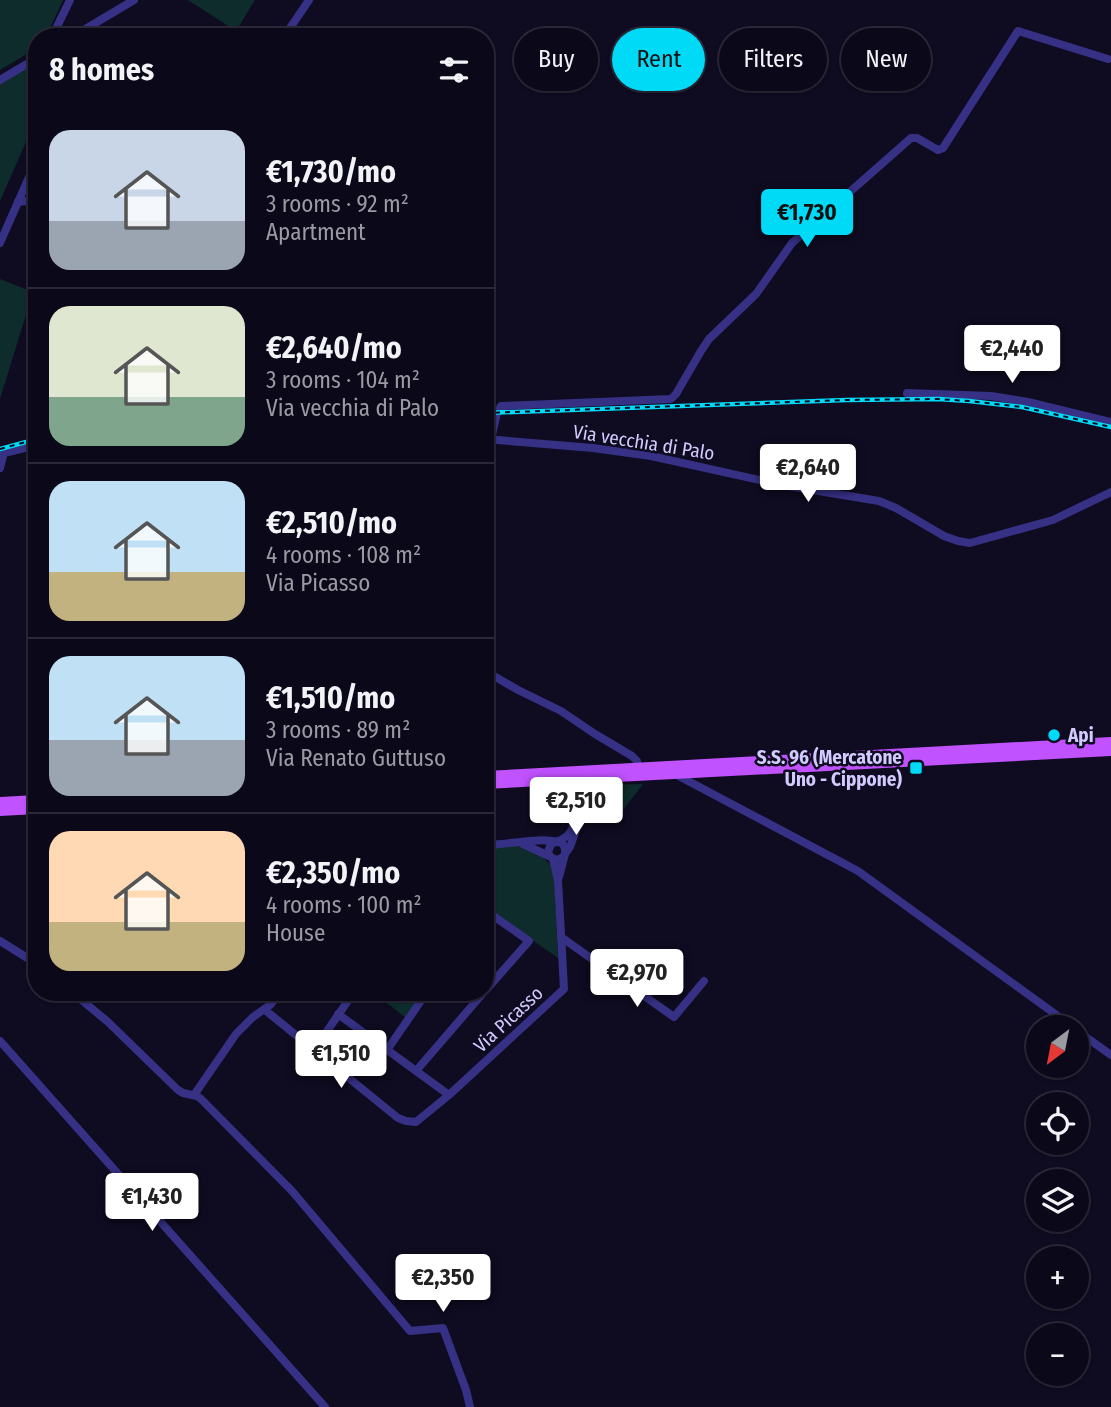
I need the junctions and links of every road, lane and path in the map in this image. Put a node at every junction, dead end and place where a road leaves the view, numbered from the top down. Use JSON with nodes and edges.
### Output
{"nodes":[{"id":1,"x":70,"y":0,"type":"edge"},
{"id":2,"x":134,"y":0,"type":"edge"},
{"id":3,"x":309,"y":0,"type":"edge"},
{"id":4,"x":93,"y":24,"type":"junction"},
{"id":5,"x":56,"y":28,"type":"edge"},
{"id":6,"x":87,"y":28,"type":"edge"},
{"id":7,"x":91,"y":28,"type":"edge"},
{"id":8,"x":290,"y":28,"type":"edge"},
{"id":9,"x":1108,"y":59,"type":"dead end"},
{"id":10,"x":28,"y":63,"type":"edge"},
{"id":11,"x":0,"y":80,"type":"edge"},
{"id":12,"x":28,"y":179,"type":"edge"},
{"id":13,"x":28,"y":201,"type":"edge"},
{"id":14,"x":18,"y":202,"type":"junction"},
{"id":15,"x":0,"y":243,"type":"edge"},
{"id":16,"x":907,"y":393,"type":"dead end"},
{"id":17,"x":494,"y":422,"type":"edge"},
{"id":18,"x":1111,"y":422,"type":"edge"},
{"id":19,"x":494,"y":439,"type":"edge"},
{"id":20,"x":28,"y":447,"type":"edge"},
{"id":21,"x":2,"y":453,"type":"edge"},
{"id":22,"x":0,"y":468,"type":"edge"},
{"id":23,"x":1111,"y":492,"type":"edge"},
{"id":24,"x":494,"y":676,"type":"edge"},
{"id":25,"x":1111,"y":741,"type":"edge"},
{"id":26,"x":1111,"y":751,"type":"edge"},
{"id":27,"x":638,"y":767,"type":"junction"},
{"id":28,"x":674,"y":774,"type":"junction"},
{"id":29,"x":494,"y":775,"type":"edge"},
{"id":30,"x":609,"y":777,"type":"junction"},
{"id":31,"x":551,"y":781,"type":"junction"},
{"id":32,"x":494,"y":784,"type":"edge"},
{"id":33,"x":28,"y":800,"type":"edge"},
{"id":34,"x":0,"y":802,"type":"edge"},
{"id":35,"x":28,"y":809,"type":"edge"},
{"id":36,"x":0,"y":811,"type":"edge"},
{"id":37,"x":556,"y":842,"type":"junction"},
{"id":38,"x":520,"y":843,"type":"junction"},
{"id":39,"x":494,"y":845,"type":"edge"},
{"id":40,"x":565,"y":854,"type":"junction"},
{"id":41,"x":552,"y":858,"type":"junction"},
{"id":42,"x":558,"y":880,"type":"junction"},
{"id":43,"x":494,"y":917,"type":"edge"},
{"id":44,"x":561,"y":937,"type":"junction"},
{"id":45,"x":0,"y":941,"type":"edge"},
{"id":46,"x":28,"y":958,"type":"edge"},
{"id":47,"x":494,"y":980,"type":"edge"},
{"id":48,"x":704,"y":981,"type":"dead end"},
{"id":49,"x":83,"y":1001,"type":"edge"},
{"id":50,"x":273,"y":1001,"type":"edge"},
{"id":51,"x":347,"y":1001,"type":"edge"},
{"id":52,"x":421,"y":1001,"type":"edge"},
{"id":53,"x":475,"y":1001,"type":"edge"},
{"id":54,"x":265,"y":1010,"type":"junction"},
{"id":55,"x":338,"y":1014,"type":"junction"},
{"id":56,"x":1057,"y":1015,"type":"edge"},
{"id":57,"x":1089,"y":1038,"type":"edge"},
{"id":58,"x":0,"y":1041,"type":"edge"},
{"id":59,"x":314,"y":1050,"type":"junction"},
{"id":60,"x":387,"y":1050,"type":"junction"},
{"id":61,"x":1111,"y":1055,"type":"edge"},
{"id":62,"x":416,"y":1071,"type":"junction"},
{"id":63,"x":194,"y":1095,"type":"junction"},
{"id":64,"x":449,"y":1095,"type":"junction"},
{"id":65,"x":325,"y":1407,"type":"edge"},
{"id":66,"x":470,"y":1407,"type":"edge"}],
"edges":[{"from":1,"to":5,"type":"street"},
{"from":2,"to":4,"type":"street"},
{"from":3,"to":8,"type":"street"},
{"from":4,"to":6,"type":"street"},
{"from":4,"to":7,"type":"street"},
{"from":9,"to":17,"type":"street"},
{"from":10,"to":11,"type":"street"},
{"from":12,"to":14,"type":"street"},
{"from":13,"to":14,"type":"street"},
{"from":14,"to":15,"type":"street"},
{"from":16,"to":18,"type":"street"},
{"from":19,"to":23,"type":"street","name":"Via vecchia di Palo"},
{"from":20,"to":21,"type":"street"},
{"from":21,"to":22,"type":"street"},
{"from":24,"to":27,"type":"street"},
{"from":25,"to":27,"type":"main road"},
{"from":26,"to":28,"type":"main road"},
{"from":27,"to":29,"type":"main road"},
{"from":28,"to":30,"type":"main road"},
{"from":28,"to":56,"type":"street"},
{"from":30,"to":31,"type":"main road"},
{"from":30,"to":40,"type":"street"},
{"from":31,"to":32,"type":"main road"},
{"from":31,"to":37,"type":"street"},
{"from":33,"to":34,"type":"main road"},
{"from":35,"to":36,"type":"main road"},
{"from":37,"to":38,"type":"street"},
{"from":37,"to":40,"type":"street"},
{"from":37,"to":41,"type":"street"},
{"from":38,"to":39,"type":"street"},
{"from":38,"to":41,"type":"street"},
{"from":40,"to":41,"type":"street"},
{"from":40,"to":42,"type":"street"},
{"from":41,"to":42,"type":"street"},
{"from":42,"to":44,"type":"street","name":"Via Picasso"},
{"from":43,"to":47,"type":"street"},
{"from":44,"to":48,"type":"street"},
{"from":44,"to":64,"type":"street","name":"Via Picasso"},
{"from":45,"to":46,"type":"street"},
{"from":49,"to":63,"type":"street"},
{"from":50,"to":54,"type":"street"},
{"from":51,"to":55,"type":"street"},
{"from":52,"to":60,"type":"street"},
{"from":53,"to":62,"type":"street"},
{"from":54,"to":59,"type":"street"},
{"from":54,"to":63,"type":"street"},
{"from":55,"to":59,"type":"street"},
{"from":55,"to":60,"type":"street"},
{"from":57,"to":61,"type":"street"},
{"from":58,"to":65,"type":"street"},
{"from":59,"to":64,"type":"street","name":"Via Picasso"},
{"from":60,"to":62,"type":"street"},
{"from":62,"to":64,"type":"street"},
{"from":63,"to":66,"type":"street"}]}
